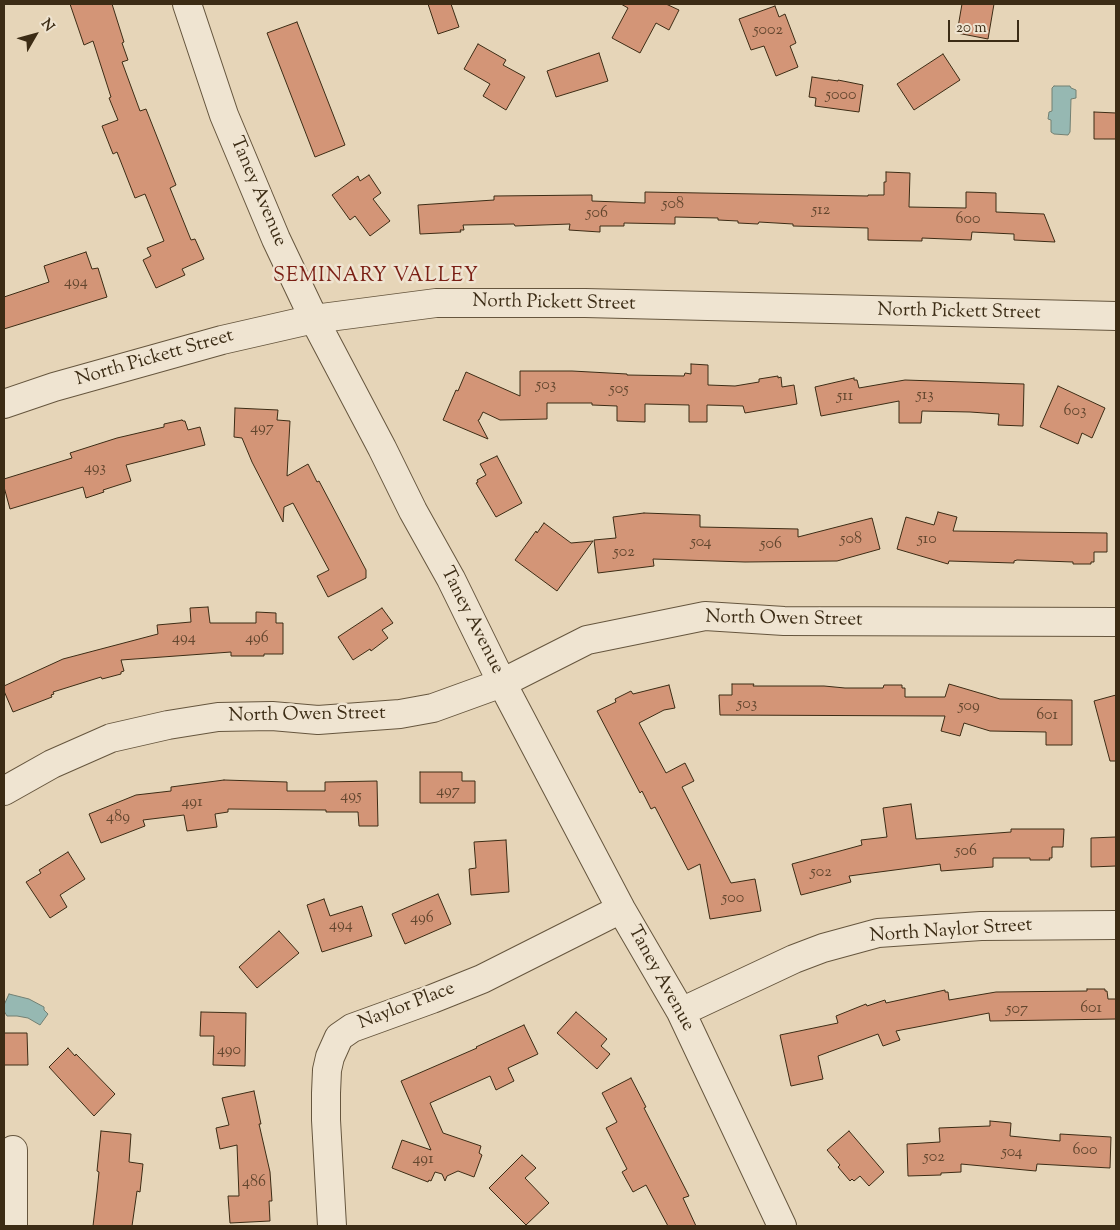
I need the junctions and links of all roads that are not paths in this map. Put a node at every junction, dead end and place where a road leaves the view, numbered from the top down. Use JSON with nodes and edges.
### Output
{"nodes":[{"id":1,"x":187,"y":4,"type":"edge"},
{"id":2,"x":1116,"y":316,"type":"edge"},
{"id":3,"x":314,"y":319,"type":"junction"},
{"id":4,"x":4,"y":404,"type":"edge"},
{"id":5,"x":1116,"y":622,"type":"edge"},
{"id":6,"x":502,"y":683,"type":"junction"},
{"id":7,"x":4,"y":791,"type":"edge"},
{"id":8,"x":621,"y":909,"type":"junction"},
{"id":9,"x":1116,"y":925,"type":"edge"},
{"id":10,"x":681,"y":1012,"type":"junction"},
{"id":11,"x":13,"y":1150,"type":"dead end"},
{"id":12,"x":13,"y":1226,"type":"edge"},
{"id":13,"x":332,"y":1226,"type":"edge"},
{"id":14,"x":782,"y":1226,"type":"edge"}],
"edges":[{"from":1,"to":3,"type":"street","name":"Taney Avenue"},
{"from":2,"to":3,"type":"street","name":"North Pickett Street"},
{"from":3,"to":4,"type":"street","name":"North Pickett Street"},
{"from":3,"to":6,"type":"street","name":"Taney Avenue"},
{"from":5,"to":6,"type":"street","name":"North Owen Street"},
{"from":6,"to":7,"type":"street","name":"North Owen Street"},
{"from":6,"to":8,"type":"street","name":"Taney Avenue"},
{"from":8,"to":10,"type":"street","name":"Taney Avenue"},
{"from":8,"to":13,"type":"street","name":"Naylor Place"},
{"from":9,"to":10,"type":"street","name":"North Naylor Street"},
{"from":10,"to":14,"type":"street","name":"Taney Avenue"},
{"from":11,"to":12,"type":"street"}]}
